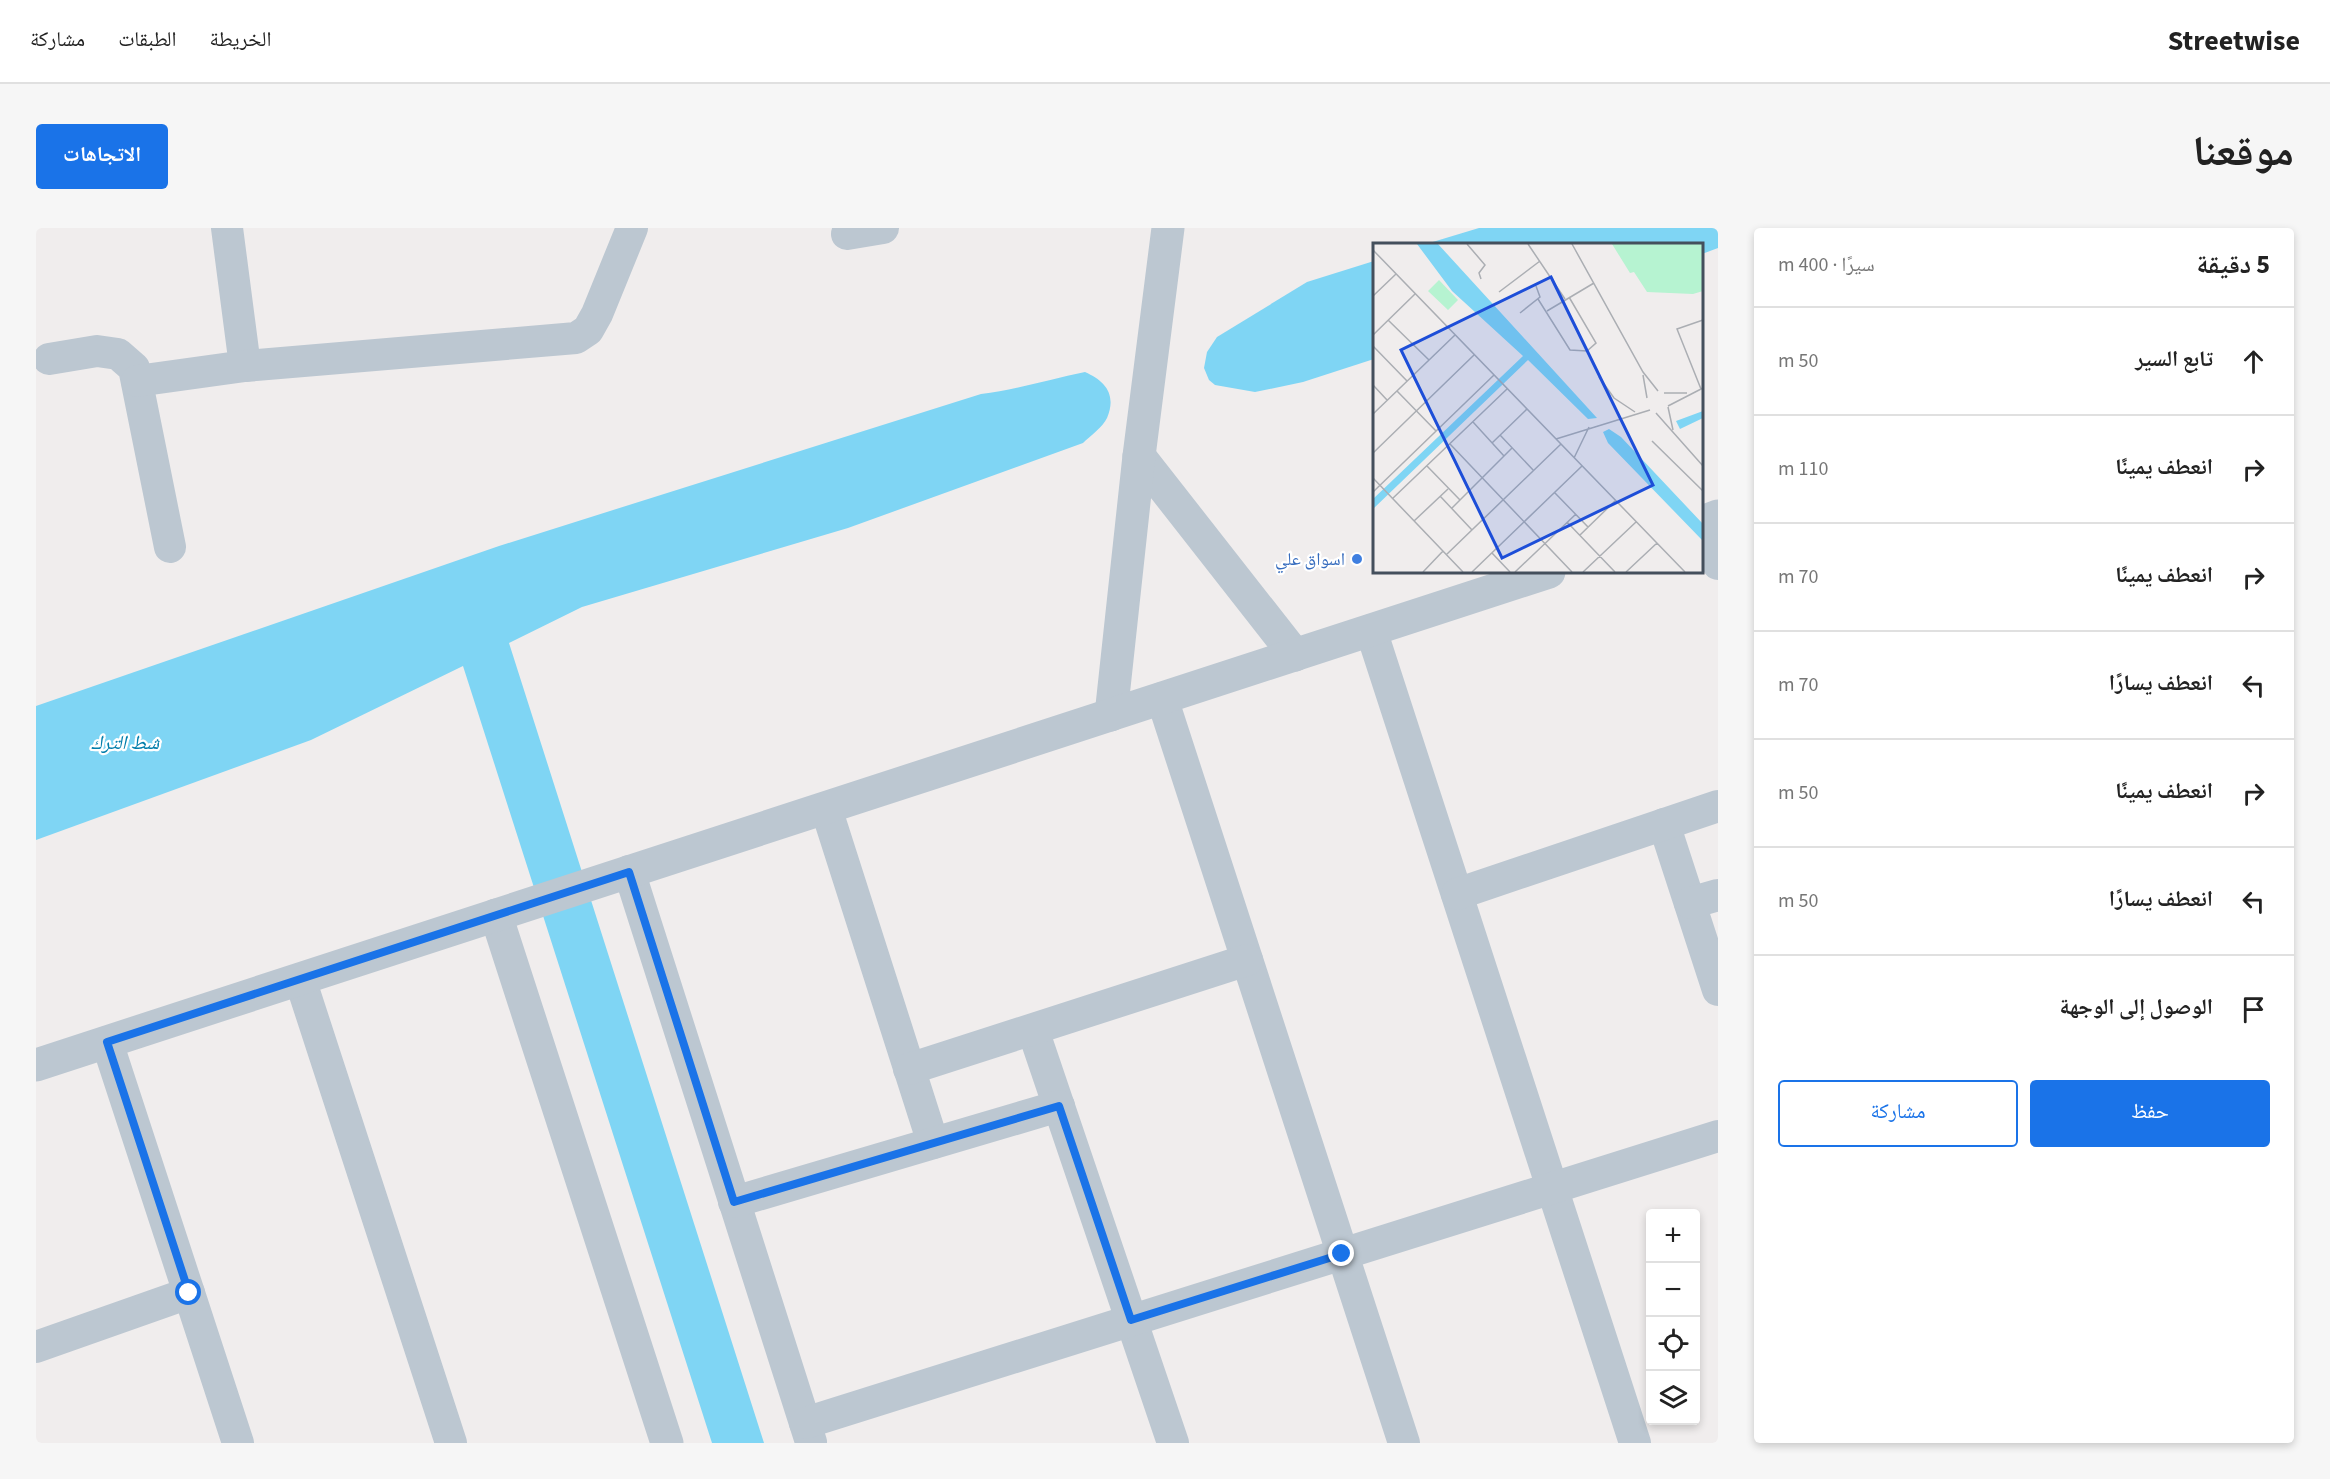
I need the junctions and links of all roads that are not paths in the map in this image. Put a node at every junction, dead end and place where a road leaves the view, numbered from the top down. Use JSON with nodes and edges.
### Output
{"nodes":[{"id":1,"x":227,"y":228,"type":"edge"},
{"id":2,"x":632,"y":228,"type":"edge"},
{"id":3,"x":883,"y":228,"type":"edge"},
{"id":4,"x":1168,"y":228,"type":"edge"},
{"id":5,"x":847,"y":234,"type":"dead end"},
{"id":6,"x":49,"y":358,"type":"dead end"},
{"id":7,"x":245,"y":366,"type":"junction"},
{"id":8,"x":137,"y":381,"type":"junction"},
{"id":9,"x":1139,"y":456,"type":"junction"},
{"id":10,"x":1708,"y":520,"type":"edge"},
{"id":11,"x":170,"y":547,"type":"dead end"},
{"id":12,"x":1718,"y":564,"type":"edge"},
{"id":13,"x":1546,"y":573,"type":"edge"},
{"id":14,"x":1371,"y":630,"type":"junction"},
{"id":15,"x":1295,"y":655,"type":"junction"},
{"id":16,"x":1162,"y":698,"type":"junction"},
{"id":17,"x":1111,"y":715,"type":"junction"},
{"id":18,"x":1718,"y":806,"type":"edge"},
{"id":19,"x":826,"y":808,"type":"junction"},
{"id":20,"x":1664,"y":824,"type":"junction"},
{"id":21,"x":629,"y":872,"type":"junction"},
{"id":22,"x":1457,"y":894,"type":"junction"},
{"id":23,"x":1704,"y":899,"type":"edge"},
{"id":24,"x":496,"y":915,"type":"junction"},
{"id":25,"x":1247,"y":960,"type":"junction"},
{"id":26,"x":300,"y":979,"type":"junction"},
{"id":27,"x":1718,"y":990,"type":"edge"},
{"id":28,"x":1033,"y":1030,"type":"junction"},
{"id":29,"x":107,"y":1042,"type":"junction"},
{"id":30,"x":36,"y":1065,"type":"edge"},
{"id":31,"x":909,"y":1069,"type":"junction"},
{"id":32,"x":1059,"y":1106,"type":"junction"},
{"id":33,"x":1718,"y":1136,"type":"edge"},
{"id":34,"x":933,"y":1143,"type":"junction"},
{"id":35,"x":1553,"y":1187,"type":"junction"},
{"id":36,"x":734,"y":1202,"type":"junction"},
{"id":37,"x":1342,"y":1254,"type":"junction"},
{"id":38,"x":189,"y":1293,"type":"junction"},
{"id":39,"x":1131,"y":1320,"type":"junction"},
{"id":40,"x":36,"y":1347,"type":"edge"},
{"id":41,"x":808,"y":1433,"type":"edge"},
{"id":42,"x":238,"y":1443,"type":"edge"},
{"id":43,"x":451,"y":1443,"type":"edge"},
{"id":44,"x":667,"y":1443,"type":"edge"},
{"id":45,"x":1173,"y":1443,"type":"edge"},
{"id":46,"x":1404,"y":1443,"type":"edge"},
{"id":47,"x":1635,"y":1443,"type":"edge"}],
"edges":[{"from":1,"to":7,"type":"street"},
{"from":2,"to":7,"type":"street"},
{"from":3,"to":5,"type":"street"},
{"from":4,"to":9,"type":"street"},
{"from":6,"to":8,"type":"street"},
{"from":7,"to":8,"type":"street"},
{"from":8,"to":11,"type":"street"},
{"from":9,"to":15,"type":"street"},
{"from":9,"to":17,"type":"street"},
{"from":10,"to":12,"type":"street"},
{"from":13,"to":14,"type":"street"},
{"from":14,"to":15,"type":"street"},
{"from":14,"to":22,"type":"street"},
{"from":15,"to":16,"type":"street"},
{"from":16,"to":17,"type":"street"},
{"from":16,"to":25,"type":"street"},
{"from":17,"to":19,"type":"street"},
{"from":18,"to":20,"type":"street"},
{"from":19,"to":21,"type":"street"},
{"from":19,"to":31,"type":"street"},
{"from":20,"to":22,"type":"street"},
{"from":20,"to":23,"type":"street"},
{"from":21,"to":24,"type":"street"},
{"from":21,"to":36,"type":"street"},
{"from":22,"to":35,"type":"street"},
{"from":23,"to":27,"type":"street"},
{"from":24,"to":26,"type":"street"},
{"from":24,"to":44,"type":"street"},
{"from":25,"to":28,"type":"street"},
{"from":25,"to":37,"type":"street"},
{"from":26,"to":29,"type":"street"},
{"from":26,"to":43,"type":"street"},
{"from":28,"to":31,"type":"street"},
{"from":28,"to":32,"type":"street"},
{"from":29,"to":30,"type":"street"},
{"from":29,"to":38,"type":"street"},
{"from":31,"to":34,"type":"street"},
{"from":32,"to":34,"type":"street"},
{"from":32,"to":39,"type":"street"},
{"from":33,"to":35,"type":"street"},
{"from":34,"to":36,"type":"street"},
{"from":35,"to":37,"type":"street"},
{"from":35,"to":47,"type":"street"},
{"from":36,"to":41,"type":"street"},
{"from":37,"to":39,"type":"street"},
{"from":37,"to":46,"type":"street"},
{"from":38,"to":40,"type":"street"},
{"from":38,"to":42,"type":"street"},
{"from":39,"to":41,"type":"street"},
{"from":39,"to":45,"type":"street"}]}
